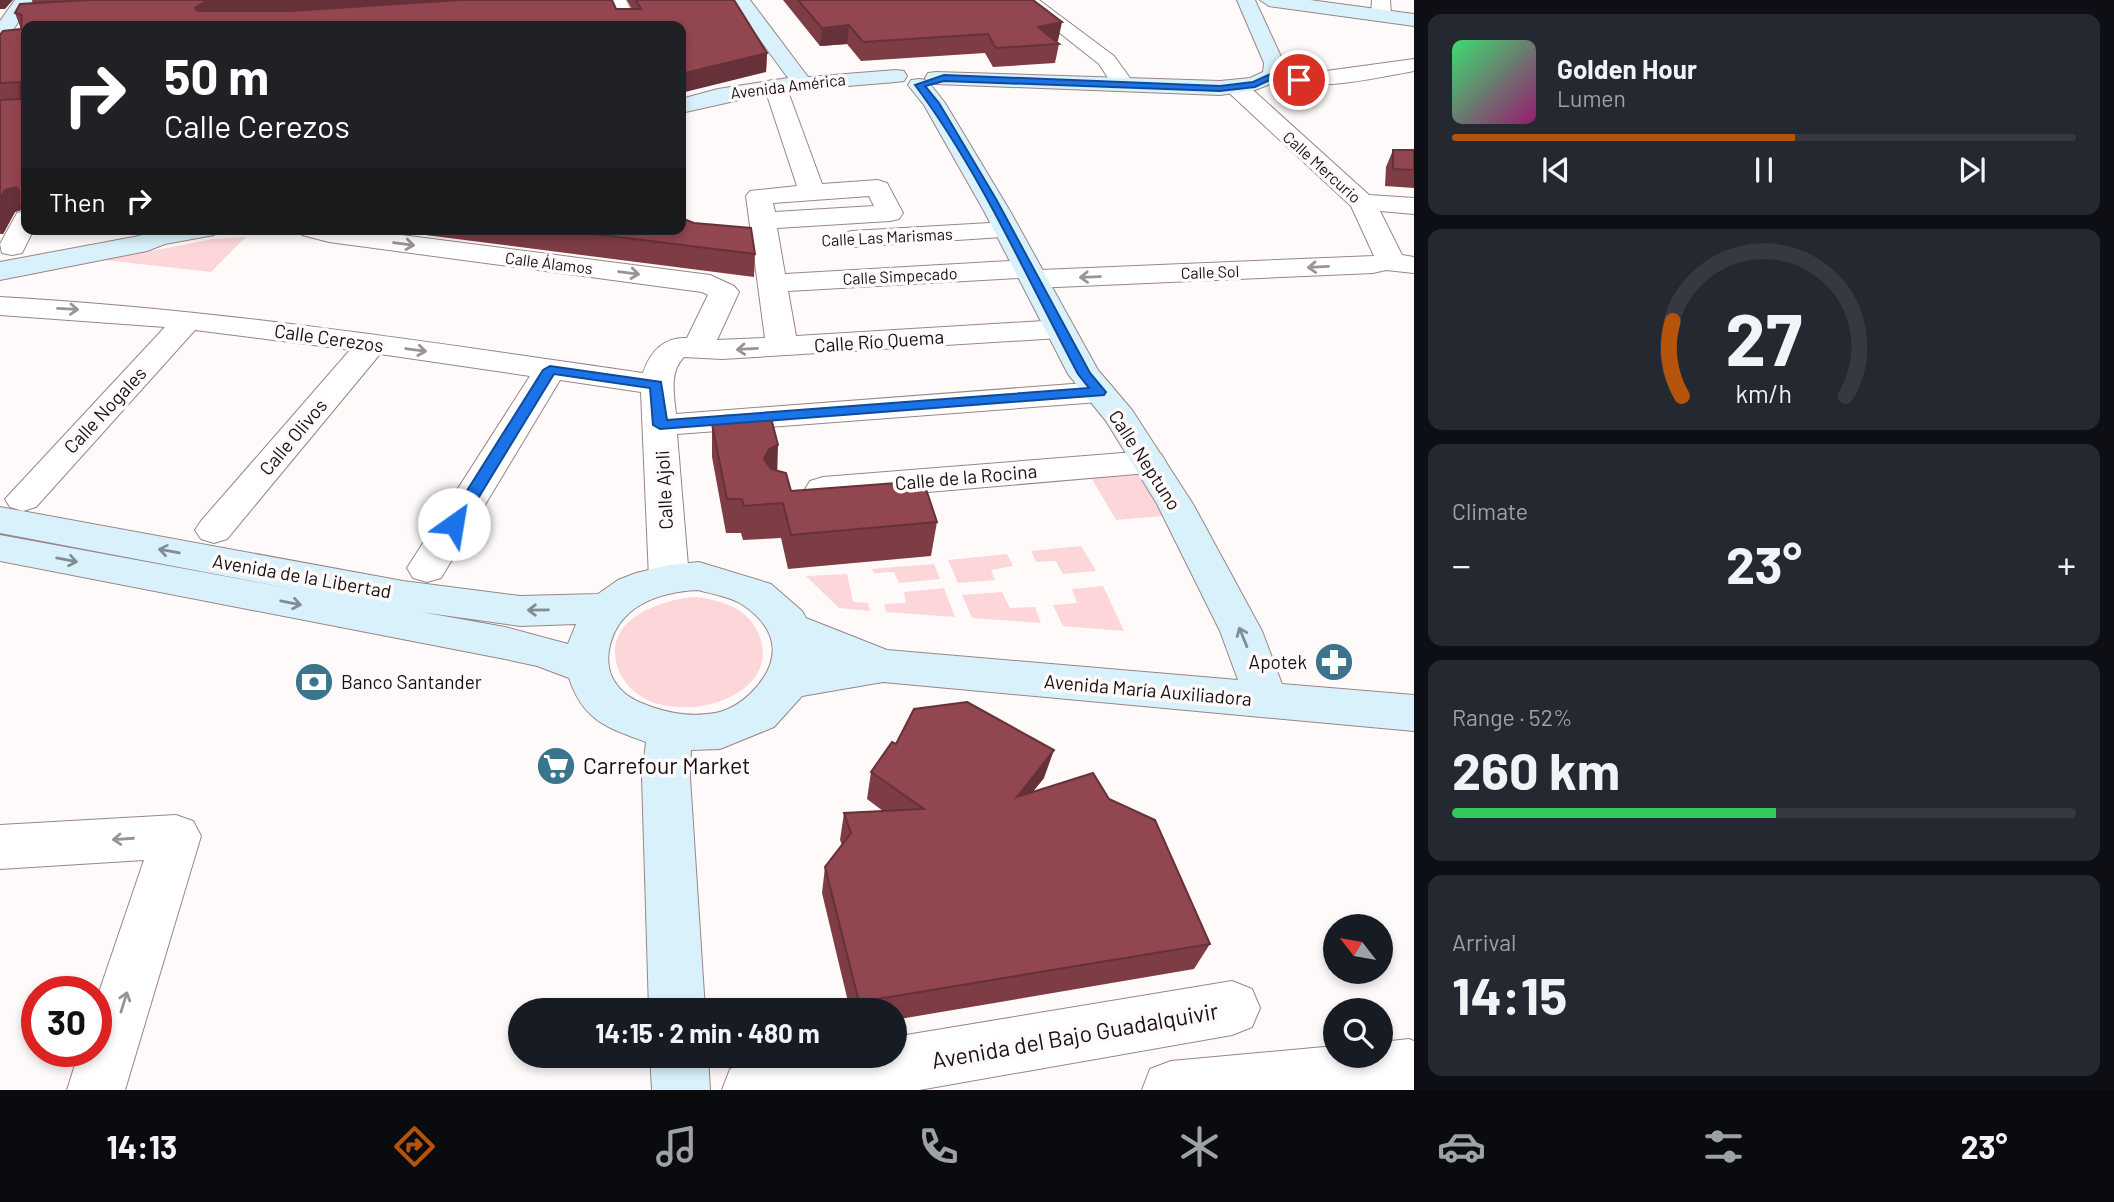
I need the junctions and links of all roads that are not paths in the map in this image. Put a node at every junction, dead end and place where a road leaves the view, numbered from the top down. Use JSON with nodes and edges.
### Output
{"nodes":[{"id":1,"x":617,"y":0,"type":"edge"},
{"id":2,"x":740,"y":0,"type":"edge"},
{"id":3,"x":1027,"y":0,"type":"edge"},
{"id":4,"x":1246,"y":0,"type":"edge"},
{"id":5,"x":1269,"y":0,"type":"edge"},
{"id":6,"x":1291,"y":1,"type":"edge"},
{"id":7,"x":1374,"y":7,"type":"edge"},
{"id":8,"x":26,"y":9,"type":"edge"},
{"id":9,"x":1414,"y":20,"type":"edge"},
{"id":10,"x":627,"y":21,"type":"edge"},
{"id":11,"x":0,"y":35,"type":"edge"},
{"id":12,"x":21,"y":39,"type":"edge"},
{"id":13,"x":0,"y":41,"type":"edge"},
{"id":14,"x":1414,"y":65,"type":"edge"},
{"id":15,"x":1382,"y":71,"type":"junction"},
{"id":16,"x":1273,"y":75,"type":"junction"},
{"id":17,"x":920,"y":78,"type":"junction"},
{"id":18,"x":1123,"y":81,"type":"junction"},
{"id":19,"x":801,"y":82,"type":"junction"},
{"id":20,"x":775,"y":86,"type":"junction"},
{"id":21,"x":1234,"y":86,"type":"junction"},
{"id":22,"x":1403,"y":86,"type":"dead end"},
{"id":23,"x":686,"y":105,"type":"edge"},
{"id":24,"x":812,"y":192,"type":"junction"},
{"id":25,"x":1362,"y":202,"type":"junction"},
{"id":26,"x":1414,"y":206,"type":"edge"},
{"id":27,"x":21,"y":227,"type":"edge"},
{"id":28,"x":759,"y":228,"type":"junction"},
{"id":29,"x":1007,"y":230,"type":"junction"},
{"id":30,"x":156,"y":235,"type":"edge"},
{"id":31,"x":337,"y":235,"type":"edge"},
{"id":32,"x":4,"y":255,"type":"edge"},
{"id":33,"x":1386,"y":262,"type":"junction"},
{"id":34,"x":1414,"y":265,"type":"edge"},
{"id":35,"x":1031,"y":274,"type":"junction"},
{"id":36,"x":772,"y":283,"type":"junction"},
{"id":37,"x":2,"y":308,"type":"edge"},
{"id":38,"x":188,"y":320,"type":"junction"},
{"id":39,"x":1060,"y":329,"type":"junction"},
{"id":40,"x":372,"y":344,"type":"junction"},
{"id":41,"x":698,"y":347,"type":"junction"},
{"id":42,"x":782,"y":347,"type":"junction"},
{"id":43,"x":550,"y":370,"type":"junction"},
{"id":44,"x":657,"y":385,"type":"junction"},
{"id":45,"x":1099,"y":392,"type":"junction"},
{"id":46,"x":660,"y":425,"type":"junction"},
{"id":47,"x":1148,"y":462,"type":"junction"},
{"id":48,"x":796,"y":491,"type":"edge"},
{"id":49,"x":11,"y":510,"type":"edge"},
{"id":50,"x":214,"y":530,"type":"dead end"},
{"id":51,"x":0,"y":548,"type":"edge"},
{"id":52,"x":427,"y":568,"type":"dead end"},
{"id":53,"x":669,"y":578,"type":"junction"},
{"id":54,"x":607,"y":609,"type":"junction"},
{"id":55,"x":791,"y":629,"type":"junction"},
{"id":56,"x":883,"y":666,"type":"junction"},
{"id":57,"x":587,"y":668,"type":"junction"},
{"id":58,"x":790,"y":681,"type":"junction"},
{"id":59,"x":1267,"y":701,"type":"junction"},
{"id":60,"x":1414,"y":713,"type":"edge"},
{"id":61,"x":670,"y":733,"type":"junction"},
{"id":62,"x":0,"y":847,"type":"edge"},
{"id":63,"x":676,"y":998,"type":"edge"},
{"id":64,"x":1232,"y":1008,"type":"dead end"},
{"id":65,"x":680,"y":1068,"type":"edge"},
{"id":66,"x":1414,"y":1076,"type":"edge"},
{"id":67,"x":1185,"y":1089,"type":"edge"},
{"id":68,"x":96,"y":1090,"type":"edge"},
{"id":69,"x":681,"y":1090,"type":"edge"},
{"id":70,"x":751,"y":1090,"type":"edge"}],
"edges":[{"from":1,"to":10,"type":"street"},
{"from":2,"to":19,"type":"street"},
{"from":3,"to":18,"type":"street"},
{"from":4,"to":16,"type":"street"},
{"from":5,"to":6,"type":"street"},
{"from":6,"to":7,"type":"street"},
{"from":7,"to":9,"type":"street"},
{"from":8,"to":11,"type":"street"},
{"from":12,"to":13,"type":"street"},
{"from":14,"to":15,"type":"street","name":"Avenida América"},
{"from":15,"to":16,"type":"street","name":"Avenida América"},
{"from":15,"to":22,"type":"street"},
{"from":16,"to":21,"type":"street","name":"Avenida América"},
{"from":17,"to":18,"type":"street","name":"Avenida América"},
{"from":17,"to":19,"type":"street","name":"Avenida América"},
{"from":17,"to":29,"type":"street","name":"Calle Neptuno"},
{"from":18,"to":21,"type":"street","name":"Avenida América"},
{"from":19,"to":20,"type":"street","name":"Avenida América"},
{"from":20,"to":23,"type":"street","name":"Avenida América"},
{"from":20,"to":24,"type":"street"},
{"from":21,"to":25,"type":"street","name":"Calle Mercurio"},
{"from":24,"to":28,"type":"street"},
{"from":24,"to":28,"type":"street","name":"Calle Las Marismas"},
{"from":25,"to":26,"type":"street"},
{"from":25,"to":33,"type":"street","name":"Calle Mercurio"},
{"from":27,"to":32,"type":"street"},
{"from":28,"to":29,"type":"street","name":"Calle Las Marismas"},
{"from":28,"to":36,"type":"street"},
{"from":29,"to":35,"type":"street","name":"Calle Neptuno"},
{"from":30,"to":32,"type":"street"},
{"from":31,"to":41,"type":"street","name":"Calle Álamos","one_way":true},
{"from":33,"to":34,"type":"street","name":"Calle Sol"},
{"from":33,"to":35,"type":"street","name":"Calle Sol","one_way":true},
{"from":35,"to":36,"type":"street","name":"Calle Simpecado"},
{"from":35,"to":39,"type":"street","name":"Calle Neptuno"},
{"from":36,"to":42,"type":"street"},
{"from":37,"to":38,"type":"street","name":"Calle Cerezos","one_way":true},
{"from":38,"to":40,"type":"street","name":"Calle Cerezos"},
{"from":38,"to":49,"type":"street","name":"Calle Nogales"},
{"from":39,"to":42,"type":"street","name":"Calle Río Quema"},
{"from":39,"to":45,"type":"street","name":"Calle Neptuno"},
{"from":40,"to":43,"type":"street","name":"Calle Cerezos","one_way":true},
{"from":40,"to":50,"type":"street","name":"Calle Olivos"},
{"from":42,"to":41,"type":"street","name":"Calle Río Quema","one_way":true},
{"from":41,"to":44,"type":"street","name":"Calle Ajoli"},
{"from":43,"to":44,"type":"street","name":"Calle Cerezos"},
{"from":43,"to":52,"type":"street"},
{"from":44,"to":46,"type":"street","name":"Calle Ajoli"},
{"from":45,"to":46,"type":"street"},
{"from":45,"to":47,"type":"street","name":"Calle Neptuno"},
{"from":46,"to":53,"type":"street","name":"Calle Ajoli"},
{"from":47,"to":48,"type":"street","name":"Calle de la Rocina"},
{"from":59,"to":47,"type":"street","name":"Calle Neptuno","one_way":true},
{"from":54,"to":49,"type":"street","name":"Avenida de la Libertad","one_way":true},
{"from":51,"to":57,"type":"street","name":"Avenida de la Libertad","one_way":true},
{"from":53,"to":54,"type":"street"},
{"from":53,"to":55,"type":"street"},
{"from":54,"to":57,"type":"street"},
{"from":55,"to":56,"type":"street","name":"Avenida María Auxiliadora"},
{"from":55,"to":58,"type":"street"},
{"from":56,"to":58,"type":"street","name":"Avenida María Auxiliadora"},
{"from":56,"to":59,"type":"street","name":"Avenida María Auxiliadora"},
{"from":57,"to":61,"type":"street"},
{"from":58,"to":61,"type":"street"},
{"from":59,"to":60,"type":"street","name":"Avenida María Auxiliadora"},
{"from":61,"to":63,"type":"street"},
{"from":68,"to":62,"type":"street","one_way":true},
{"from":64,"to":70,"type":"street","name":"Avenida del Bajo Guadalquivir"},
{"from":65,"to":69,"type":"street"},
{"from":66,"to":67,"type":"street"}]}
